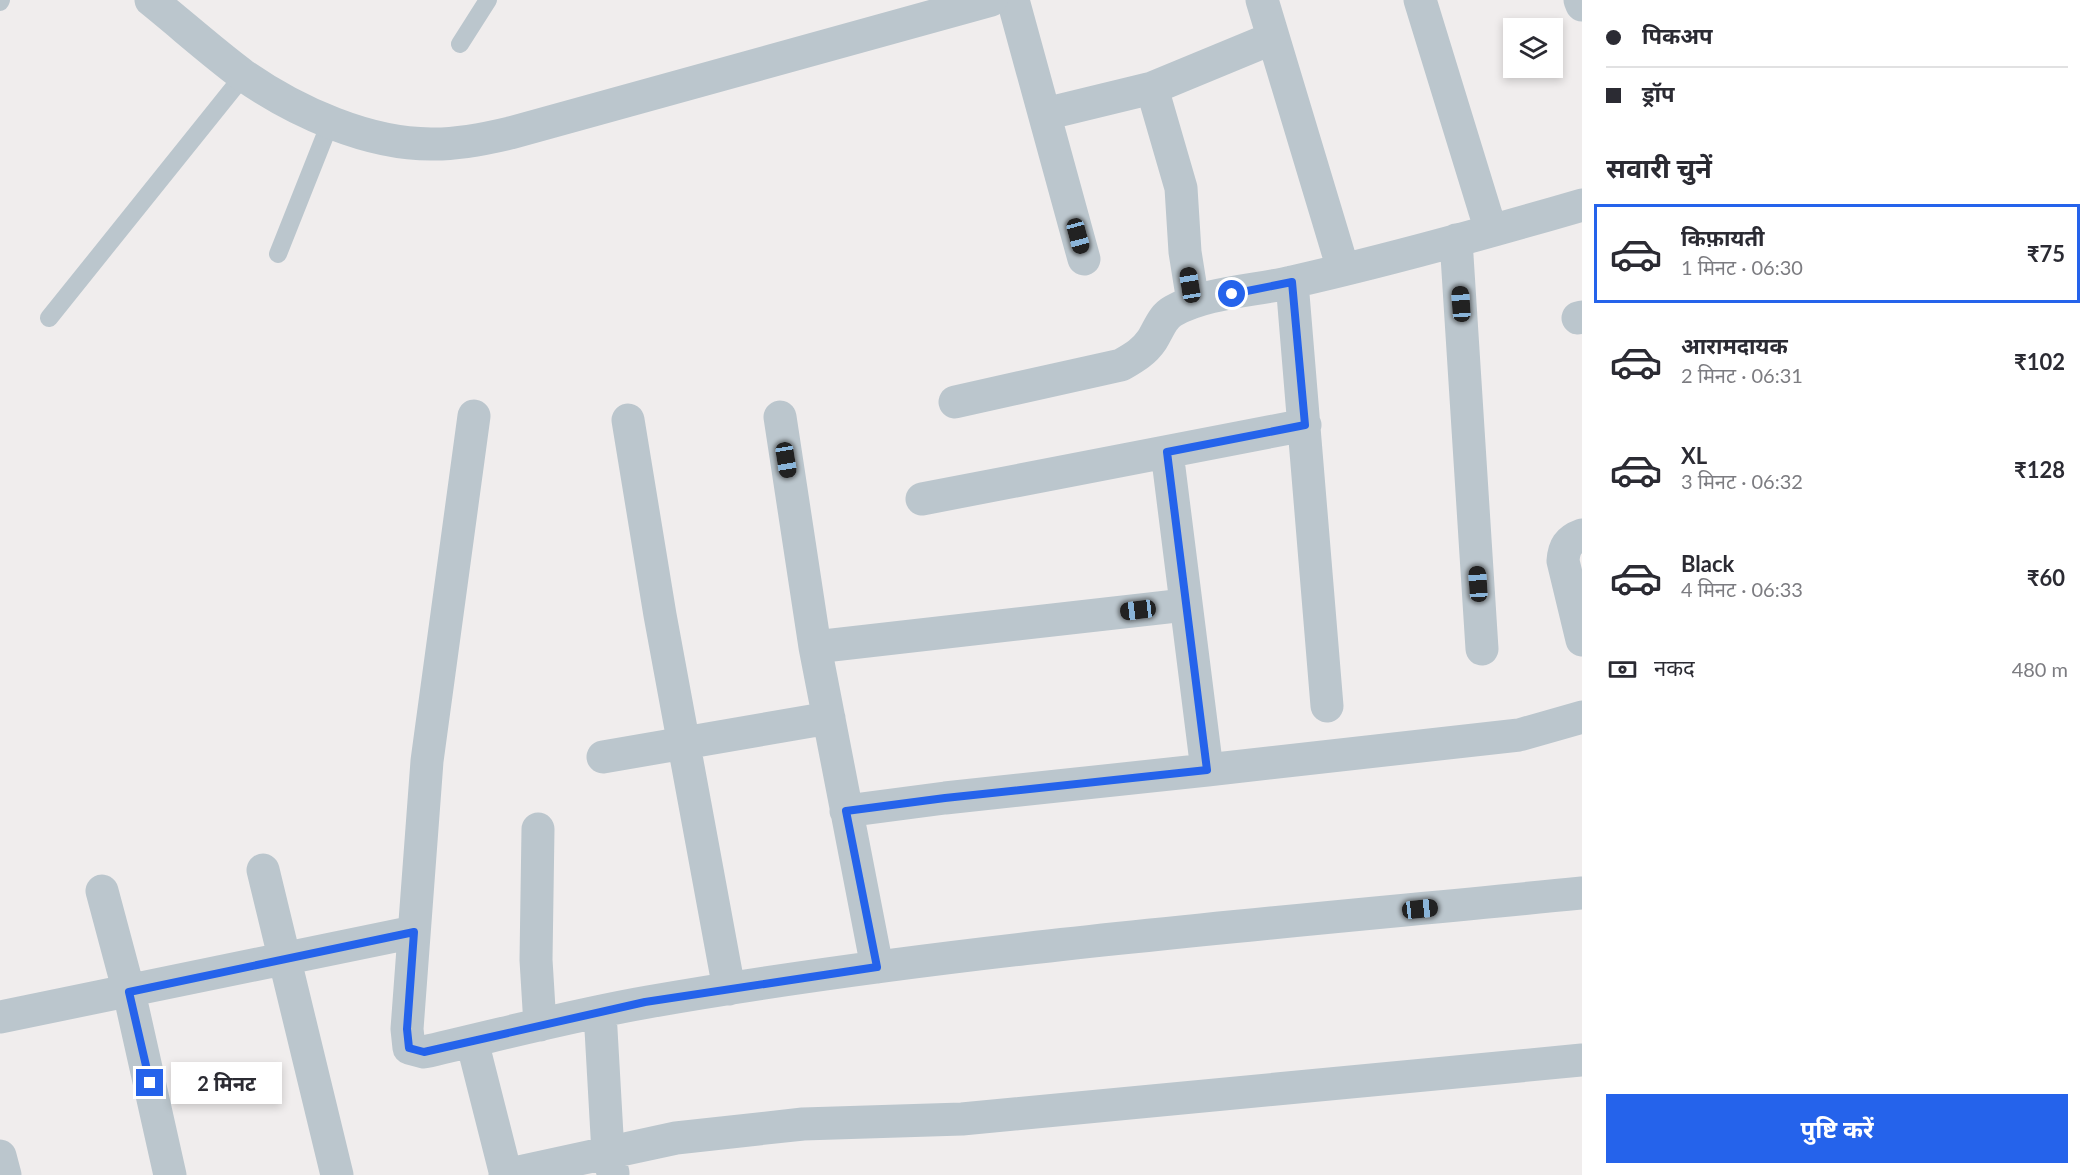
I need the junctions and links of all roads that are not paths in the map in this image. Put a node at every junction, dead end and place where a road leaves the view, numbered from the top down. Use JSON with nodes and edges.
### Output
{"nodes":[{"id":1,"x":151,"y":0,"type":"edge"},
{"id":2,"x":488,"y":0,"type":"edge"},
{"id":3,"x":991,"y":0,"type":"edge"},
{"id":4,"x":1013,"y":0,"type":"edge"},
{"id":5,"x":1262,"y":0,"type":"edge"},
{"id":6,"x":1420,"y":0,"type":"edge"},
{"id":7,"x":1580,"y":0,"type":"edge"},
{"id":8,"x":1582,"y":5,"type":"edge"},
{"id":9,"x":1273,"y":38,"type":"junction"},
{"id":10,"x":460,"y":44,"type":"dead end"},
{"id":11,"x":244,"y":75,"type":"junction"},
{"id":12,"x":1152,"y":88,"type":"junction"},
{"id":13,"x":1045,"y":114,"type":"junction"},
{"id":14,"x":330,"y":123,"type":"junction"},
{"id":15,"x":1582,"y":205,"type":"edge"},
{"id":16,"x":1491,"y":231,"type":"junction"},
{"id":17,"x":1456,"y":240,"type":"junction"},
{"id":18,"x":278,"y":254,"type":"dead end"},
{"id":19,"x":1084,"y":258,"type":"dead end"},
{"id":20,"x":1343,"y":269,"type":"junction"},
{"id":21,"x":1292,"y":282,"type":"junction"},
{"id":22,"x":1193,"y":302,"type":"junction"},
{"id":23,"x":49,"y":318,"type":"dead end"},
{"id":24,"x":955,"y":402,"type":"dead end"},
{"id":25,"x":474,"y":416,"type":"dead end"},
{"id":26,"x":780,"y":417,"type":"dead end"},
{"id":27,"x":628,"y":420,"type":"dead end"},
{"id":28,"x":1305,"y":425,"type":"junction"},
{"id":29,"x":1167,"y":452,"type":"junction"},
{"id":30,"x":922,"y":499,"type":"dead end"},
{"id":31,"x":1582,"y":535,"type":"edge"},
{"id":32,"x":1185,"y":605,"type":"junction"},
{"id":33,"x":1582,"y":640,"type":"edge"},
{"id":34,"x":815,"y":647,"type":"junction"},
{"id":35,"x":1482,"y":649,"type":"dead end"},
{"id":36,"x":1327,"y":706,"type":"dead end"},
{"id":37,"x":1582,"y":717,"type":"edge"},
{"id":38,"x":828,"y":718,"type":"junction"},
{"id":39,"x":684,"y":742,"type":"junction"},
{"id":40,"x":603,"y":757,"type":"dead end"},
{"id":41,"x":1207,"y":770,"type":"junction"},
{"id":42,"x":846,"y":811,"type":"junction"},
{"id":43,"x":538,"y":829,"type":"dead end"},
{"id":44,"x":262,"y":870,"type":"dead end"},
{"id":45,"x":102,"y":891,"type":"dead end"},
{"id":46,"x":1582,"y":892,"type":"edge"},
{"id":47,"x":414,"y":932,"type":"junction"},
{"id":48,"x":285,"y":958,"type":"junction"},
{"id":49,"x":877,"y":967,"type":"junction"},
{"id":50,"x":729,"y":989,"type":"junction"},
{"id":51,"x":129,"y":992,"type":"junction"},
{"id":52,"x":600,"y":1012,"type":"junction"},
{"id":53,"x":0,"y":1017,"type":"edge"},
{"id":54,"x":540,"y":1025,"type":"junction"},
{"id":55,"x":472,"y":1041,"type":"junction"},
{"id":56,"x":1582,"y":1060,"type":"edge"},
{"id":57,"x":0,"y":1156,"type":"edge"},
{"id":58,"x":611,"y":1164,"type":"edge"},
{"id":59,"x":5,"y":1175,"type":"edge"},
{"id":60,"x":170,"y":1175,"type":"edge"},
{"id":61,"x":337,"y":1175,"type":"edge"},
{"id":62,"x":506,"y":1175,"type":"edge"}],
"edges":[{"from":1,"to":11,"type":"street"},
{"from":2,"to":10,"type":"lane"},
{"from":3,"to":14,"type":"street"},
{"from":4,"to":13,"type":"street"},
{"from":5,"to":9,"type":"street"},
{"from":6,"to":16,"type":"street"},
{"from":7,"to":8,"type":"street"},
{"from":9,"to":12,"type":"street"},
{"from":9,"to":20,"type":"street"},
{"from":11,"to":14,"type":"street"},
{"from":11,"to":23,"type":"lane"},
{"from":12,"to":13,"type":"street"},
{"from":12,"to":22,"type":"street"},
{"from":13,"to":19,"type":"street"},
{"from":14,"to":18,"type":"lane"},
{"from":15,"to":16,"type":"street"},
{"from":16,"to":17,"type":"street"},
{"from":17,"to":20,"type":"street"},
{"from":17,"to":35,"type":"street"},
{"from":20,"to":21,"type":"street"},
{"from":21,"to":22,"type":"street"},
{"from":21,"to":28,"type":"street"},
{"from":22,"to":24,"type":"street"},
{"from":25,"to":47,"type":"street"},
{"from":26,"to":34,"type":"street"},
{"from":27,"to":39,"type":"street"},
{"from":28,"to":29,"type":"street"},
{"from":28,"to":36,"type":"street"},
{"from":29,"to":30,"type":"street"},
{"from":29,"to":32,"type":"street"},
{"from":31,"to":33,"type":"street"},
{"from":32,"to":34,"type":"street"},
{"from":32,"to":41,"type":"street"},
{"from":34,"to":38,"type":"street"},
{"from":37,"to":41,"type":"street"},
{"from":38,"to":39,"type":"street"},
{"from":38,"to":42,"type":"street"},
{"from":39,"to":40,"type":"street"},
{"from":39,"to":50,"type":"street"},
{"from":41,"to":42,"type":"street"},
{"from":42,"to":49,"type":"street"},
{"from":43,"to":54,"type":"street"},
{"from":44,"to":48,"type":"street"},
{"from":45,"to":51,"type":"street"},
{"from":46,"to":49,"type":"street"},
{"from":47,"to":48,"type":"street"},
{"from":47,"to":55,"type":"street"},
{"from":48,"to":51,"type":"street"},
{"from":48,"to":61,"type":"street"},
{"from":49,"to":50,"type":"street"},
{"from":50,"to":52,"type":"street"},
{"from":51,"to":53,"type":"street"},
{"from":51,"to":60,"type":"street"},
{"from":52,"to":54,"type":"street"},
{"from":52,"to":58,"type":"street"},
{"from":54,"to":55,"type":"street"},
{"from":55,"to":62,"type":"street"},
{"from":56,"to":58,"type":"street"},
{"from":57,"to":59,"type":"street"},
{"from":58,"to":62,"type":"street"}]}
